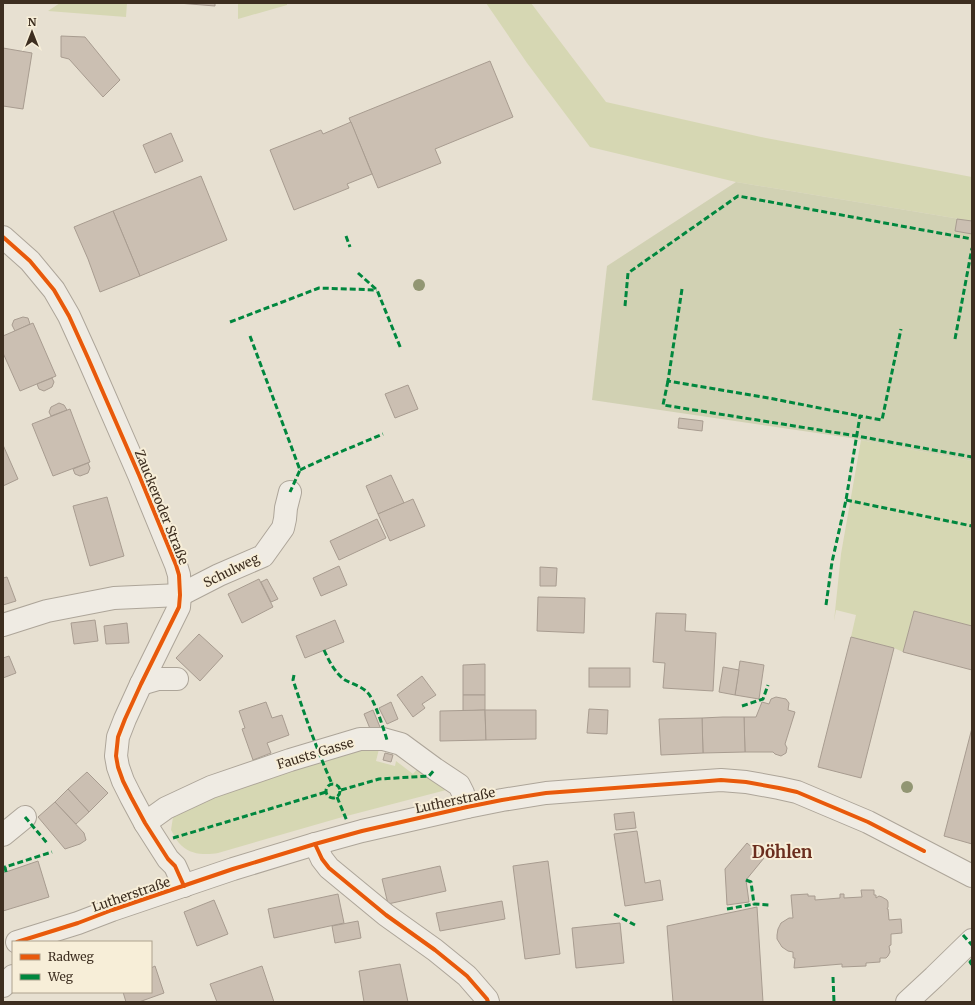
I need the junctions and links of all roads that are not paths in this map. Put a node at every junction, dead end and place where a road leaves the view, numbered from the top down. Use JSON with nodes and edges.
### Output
{"nodes":[{"id":1,"x":3,"y":237,"type":"edge"},
{"id":2,"x":290,"y":492,"type":"dead end"},
{"id":3,"x":180,"y":595,"type":"junction"},
{"id":4,"x":3,"y":625,"type":"edge"},
{"id":5,"x":177,"y":679,"type":"dead end"},
{"id":6,"x":141,"y":684,"type":"junction"},
{"id":7,"x":467,"y":807,"type":"junction"},
{"id":8,"x":25,"y":816,"type":"dead end"},
{"id":9,"x":145,"y":823,"type":"junction"},
{"id":10,"x":3,"y":835,"type":"edge"},
{"id":11,"x":315,"y":844,"type":"junction"},
{"id":12,"x":972,"y":876,"type":"edge"},
{"id":13,"x":184,"y":886,"type":"junction"},
{"id":14,"x":972,"y":940,"type":"edge"},
{"id":15,"x":21,"y":941,"type":"edge"},
{"id":16,"x":12,"y":977,"type":"edge"},
{"id":17,"x":3,"y":986,"type":"edge"},
{"id":18,"x":488,"y":1002,"type":"edge"},
{"id":19,"x":908,"y":1002,"type":"edge"}],
"edges":[{"from":1,"to":3,"type":"street","name":"Zauckeroder Straße"},
{"from":2,"to":3,"type":"street","name":"Schulweg"},
{"from":3,"to":4,"type":"street"},
{"from":3,"to":6,"type":"street","name":"Zauckeroder Straße"},
{"from":5,"to":6,"type":"street"},
{"from":6,"to":9,"type":"street","name":"Zauckeroder Straße"},
{"from":7,"to":9,"type":"street","name":"Fausts Gasse"},
{"from":7,"to":11,"type":"street","name":"Lutherstraße"},
{"from":7,"to":12,"type":"street","name":"Lutherstraße"},
{"from":8,"to":10,"type":"street"},
{"from":9,"to":13,"type":"street","name":"Zauckeroder Straße"},
{"from":11,"to":13,"type":"street","name":"Lutherstraße"},
{"from":11,"to":18,"type":"street"},
{"from":13,"to":15,"type":"street","name":"Lutherstraße"},
{"from":14,"to":19,"type":"street"},
{"from":16,"to":17,"type":"street"}]}
